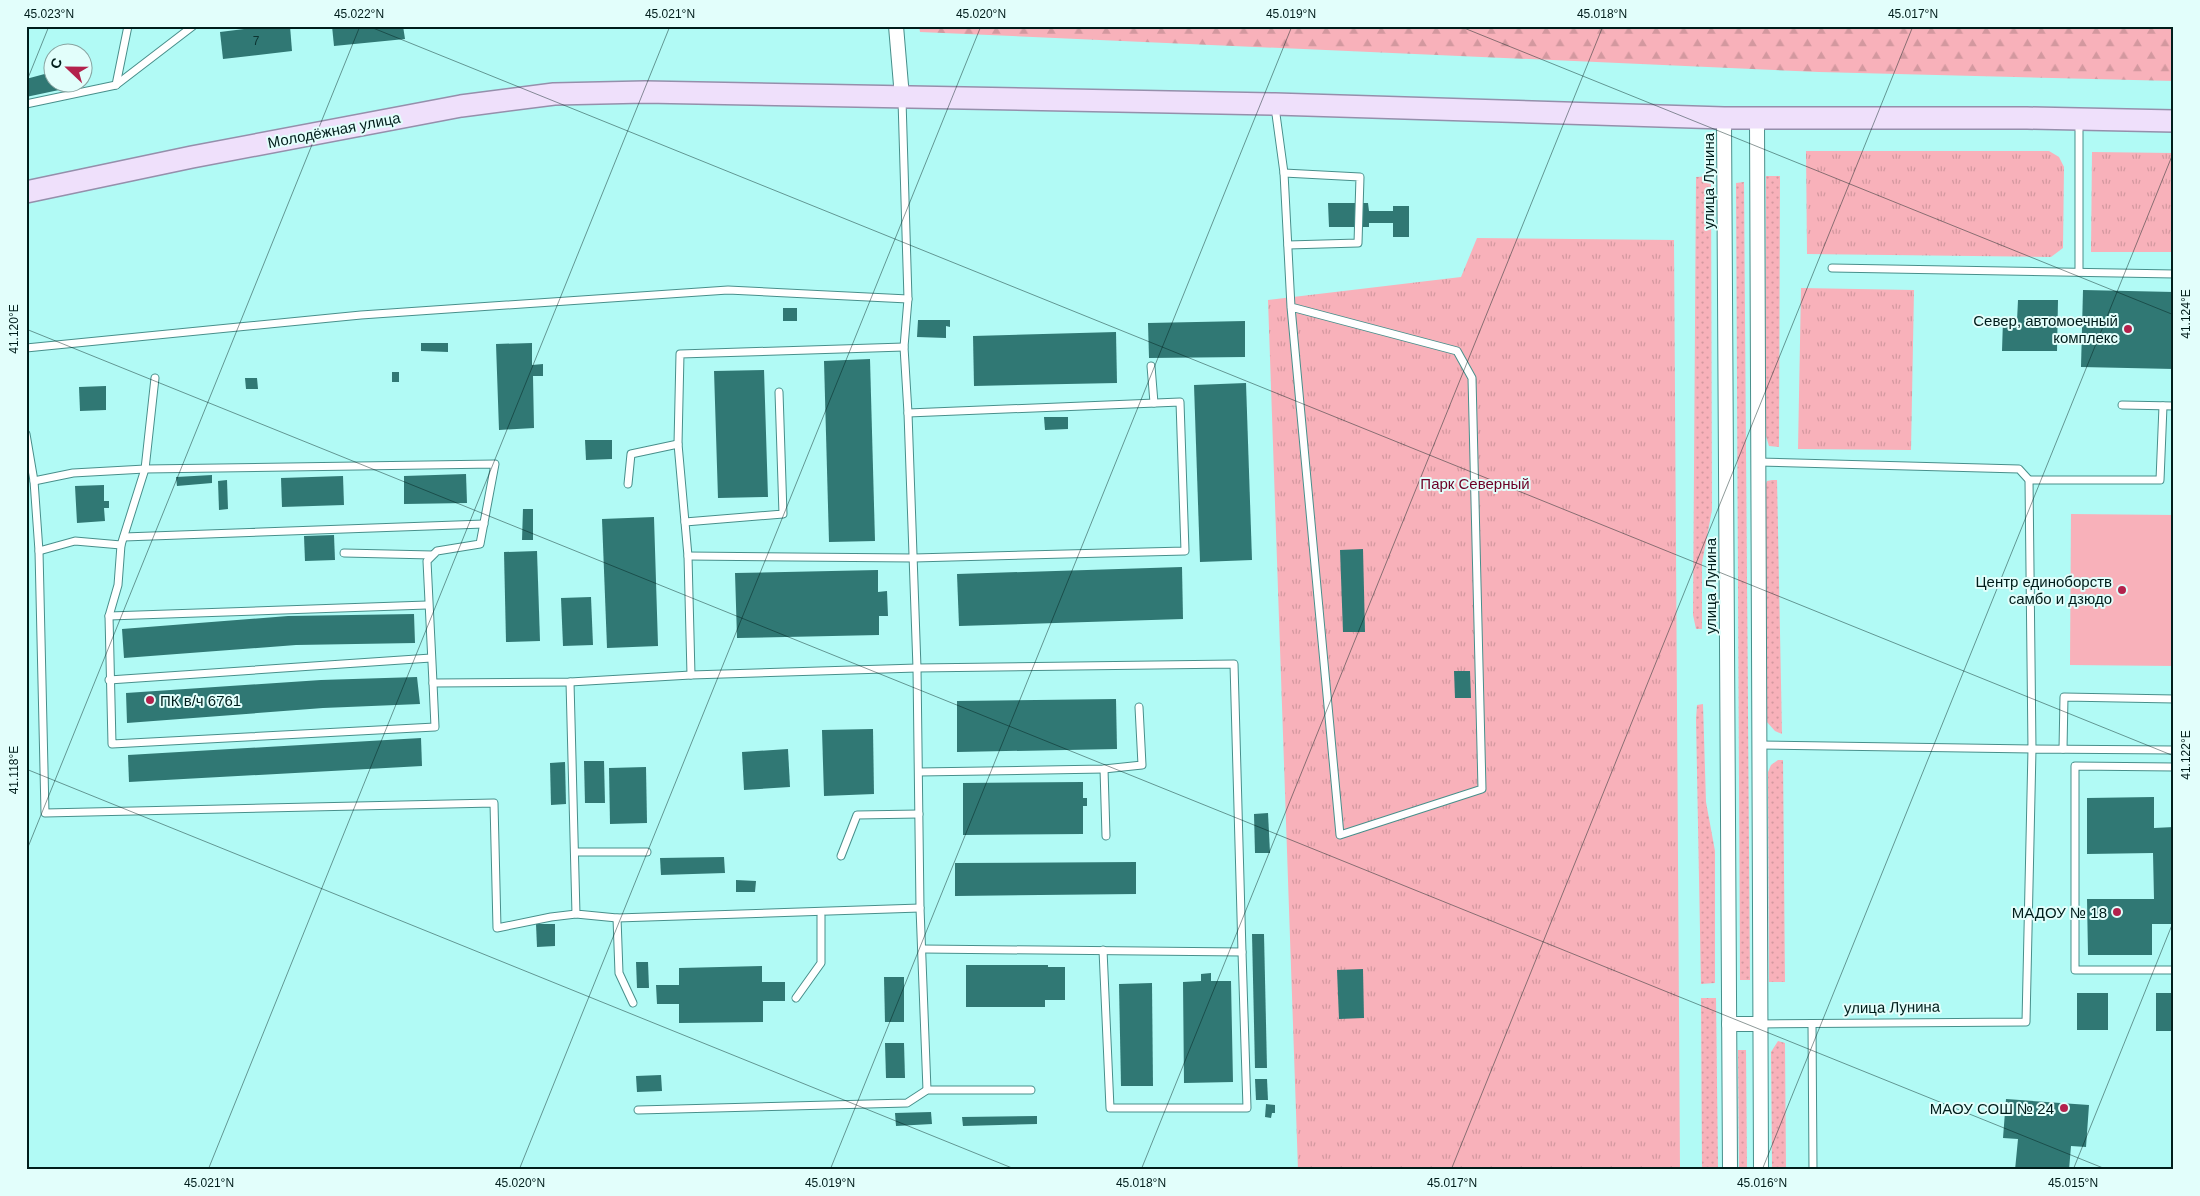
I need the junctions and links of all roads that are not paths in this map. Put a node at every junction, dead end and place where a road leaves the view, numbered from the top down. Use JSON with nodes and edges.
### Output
{"nodes":[{"id":1,"x":128,"y":26,"type":"edge"},
{"id":2,"x":193,"y":26,"type":"edge"},
{"id":3,"x":896,"y":26,"type":"edge"},
{"id":4,"x":116,"y":85,"type":"junction"},
{"id":5,"x":902,"y":97,"type":"junction"},
{"id":6,"x":26,"y":104,"type":"edge"},
{"id":7,"x":1275,"y":104,"type":"junction"},
{"id":8,"x":1724,"y":118,"type":"junction"},
{"id":9,"x":1757,"y":118,"type":"junction"},
{"id":10,"x":2079,"y":120,"type":"junction"},
{"id":11,"x":2174,"y":121,"type":"edge"},
{"id":12,"x":1284,"y":173,"type":"junction"},
{"id":13,"x":26,"y":192,"type":"edge"},
{"id":14,"x":1288,"y":245,"type":"junction"},
{"id":15,"x":1832,"y":268,"type":"dead end"},
{"id":16,"x":2078,"y":272,"type":"junction"},
{"id":17,"x":2174,"y":274,"type":"edge"},
{"id":18,"x":908,"y":299,"type":"junction"},
{"id":19,"x":1291,"y":307,"type":"junction"},
{"id":20,"x":904,"y":347,"type":"junction"},
{"id":21,"x":26,"y":348,"type":"edge"},
{"id":22,"x":1151,"y":366,"type":"dead end"},
{"id":23,"x":155,"y":378,"type":"dead end"},
{"id":24,"x":779,"y":392,"type":"dead end"},
{"id":25,"x":1154,"y":403,"type":"junction"},
{"id":26,"x":2122,"y":405,"type":"dead end"},
{"id":27,"x":2163,"y":406,"type":"junction"},
{"id":28,"x":2174,"y":406,"type":"edge"},
{"id":29,"x":908,"y":413,"type":"junction"},
{"id":30,"x":26,"y":434,"type":"edge"},
{"id":31,"x":678,"y":444,"type":"junction"},
{"id":32,"x":1758,"y":462,"type":"junction"},
{"id":33,"x":146,"y":469,"type":"junction"},
{"id":34,"x":2029,"y":480,"type":"junction"},
{"id":35,"x":34,"y":481,"type":"junction"},
{"id":36,"x":628,"y":484,"type":"dead end"},
{"id":37,"x":685,"y":522,"type":"junction"},
{"id":38,"x":484,"y":524,"type":"junction"},
{"id":39,"x":124,"y":537,"type":"junction"},
{"id":40,"x":121,"y":545,"type":"junction"},
{"id":41,"x":39,"y":551,"type":"junction"},
{"id":42,"x":344,"y":553,"type":"dead end"},
{"id":43,"x":432,"y":555,"type":"junction"},
{"id":44,"x":688,"y":556,"type":"junction"},
{"id":45,"x":914,"y":558,"type":"junction"},
{"id":46,"x":428,"y":604,"type":"junction"},
{"id":47,"x":109,"y":616,"type":"junction"},
{"id":48,"x":430,"y":658,"type":"junction"},
{"id":49,"x":917,"y":668,"type":"junction"},
{"id":50,"x":691,"y":675,"type":"junction"},
{"id":51,"x":109,"y":680,"type":"junction"},
{"id":52,"x":570,"y":682,"type":"junction"},
{"id":53,"x":433,"y":683,"type":"junction"},
{"id":54,"x":2174,"y":699,"type":"edge"},
{"id":55,"x":1139,"y":707,"type":"dead end"},
{"id":56,"x":1758,"y":746,"type":"junction"},
{"id":57,"x":2032,"y":749,"type":"junction"},
{"id":58,"x":2063,"y":749,"type":"junction"},
{"id":59,"x":2174,"y":750,"type":"edge"},
{"id":60,"x":2174,"y":767,"type":"edge"},
{"id":61,"x":1104,"y":768,"type":"junction"},
{"id":62,"x":919,"y":772,"type":"junction"},
{"id":63,"x":919,"y":814,"type":"junction"},
{"id":64,"x":1106,"y":836,"type":"dead end"},
{"id":65,"x":575,"y":852,"type":"junction"},
{"id":66,"x":647,"y":852,"type":"dead end"},
{"id":67,"x":841,"y":856,"type":"dead end"},
{"id":68,"x":920,"y":908,"type":"junction"},
{"id":69,"x":576,"y":914,"type":"junction"},
{"id":70,"x":822,"y":916,"type":"dead end"},
{"id":71,"x":617,"y":918,"type":"junction"},
{"id":72,"x":923,"y":949,"type":"junction"},
{"id":73,"x":1103,"y":950,"type":"junction"},
{"id":74,"x":1242,"y":952,"type":"junction"},
{"id":75,"x":2174,"y":970,"type":"edge"},
{"id":76,"x":796,"y":998,"type":"dead end"},
{"id":77,"x":633,"y":1003,"type":"dead end"},
{"id":78,"x":1729,"y":1024,"type":"junction"},
{"id":79,"x":1758,"y":1024,"type":"junction"},
{"id":80,"x":1812,"y":1024,"type":"junction"},
{"id":81,"x":927,"y":1090,"type":"junction"},
{"id":82,"x":1031,"y":1090,"type":"dead end"},
{"id":83,"x":638,"y":1110,"type":"dead end"},
{"id":84,"x":1730,"y":1170,"type":"edge"},
{"id":85,"x":1761,"y":1170,"type":"edge"},
{"id":86,"x":1813,"y":1170,"type":"edge"}],
"edges":[{"from":1,"to":4,"type":"lane"},
{"from":2,"to":4,"type":"lane"},
{"from":3,"to":5,"type":"street"},
{"from":4,"to":6,"type":"lane"},
{"from":5,"to":7,"type":"main road","name":"Молодёжная улица"},
{"from":5,"to":13,"type":"main road","name":"Молодёжная улица"},
{"from":5,"to":18,"type":"lane"},
{"from":7,"to":8,"type":"main road","name":"Молодёжная улица"},
{"from":7,"to":12,"type":"lane"},
{"from":8,"to":9,"type":"main road","name":"Молодёжная улица"},
{"from":8,"to":78,"type":"street","name":"улица Лунина"},
{"from":9,"to":10,"type":"main road","name":"Молодёжная улица"},
{"from":9,"to":32,"type":"street"},
{"from":10,"to":11,"type":"main road","name":"Молодёжная улица"},
{"from":10,"to":16,"type":"lane"},
{"from":12,"to":14,"type":"lane"},
{"from":12,"to":14,"type":"lane"},
{"from":14,"to":19,"type":"lane"},
{"from":15,"to":16,"type":"lane"},
{"from":16,"to":17,"type":"lane"},
{"from":18,"to":20,"type":"lane"},
{"from":18,"to":21,"type":"lane"},
{"from":19,"to":19,"type":"lane"},
{"from":20,"to":29,"type":"lane"},
{"from":20,"to":31,"type":"lane"},
{"from":22,"to":25,"type":"lane"},
{"from":23,"to":33,"type":"lane"},
{"from":24,"to":37,"type":"lane"},
{"from":25,"to":29,"type":"lane"},
{"from":25,"to":45,"type":"lane"},
{"from":26,"to":27,"type":"lane"},
{"from":27,"to":28,"type":"lane"},
{"from":27,"to":34,"type":"lane"},
{"from":29,"to":45,"type":"lane"},
{"from":30,"to":35,"type":"lane"},
{"from":31,"to":36,"type":"lane"},
{"from":31,"to":37,"type":"lane"},
{"from":32,"to":34,"type":"lane"},
{"from":32,"to":56,"type":"street"},
{"from":33,"to":35,"type":"lane"},
{"from":33,"to":38,"type":"lane"},
{"from":33,"to":39,"type":"lane"},
{"from":34,"to":57,"type":"lane"},
{"from":35,"to":41,"type":"lane"},
{"from":37,"to":44,"type":"lane"},
{"from":38,"to":39,"type":"lane"},
{"from":38,"to":43,"type":"lane"},
{"from":39,"to":40,"type":"lane"},
{"from":40,"to":41,"type":"lane"},
{"from":40,"to":47,"type":"lane"},
{"from":41,"to":69,"type":"lane"},
{"from":42,"to":43,"type":"lane"},
{"from":43,"to":46,"type":"lane"},
{"from":44,"to":45,"type":"lane"},
{"from":44,"to":50,"type":"lane"},
{"from":45,"to":49,"type":"lane"},
{"from":46,"to":47,"type":"lane"},
{"from":46,"to":48,"type":"lane"},
{"from":47,"to":51,"type":"lane"},
{"from":48,"to":51,"type":"lane"},
{"from":48,"to":53,"type":"lane"},
{"from":49,"to":50,"type":"lane"},
{"from":49,"to":62,"type":"lane"},
{"from":49,"to":74,"type":"lane"},
{"from":50,"to":52,"type":"lane"},
{"from":51,"to":53,"type":"lane"},
{"from":52,"to":53,"type":"lane"},
{"from":52,"to":65,"type":"lane"},
{"from":54,"to":58,"type":"lane"},
{"from":55,"to":61,"type":"lane"},
{"from":56,"to":57,"type":"lane"},
{"from":56,"to":79,"type":"street"},
{"from":57,"to":58,"type":"lane"},
{"from":57,"to":80,"type":"lane","name":"улица Лунина"},
{"from":58,"to":59,"type":"lane"},
{"from":60,"to":75,"type":"lane"},
{"from":61,"to":62,"type":"lane"},
{"from":61,"to":64,"type":"lane"},
{"from":62,"to":63,"type":"lane"},
{"from":63,"to":67,"type":"lane"},
{"from":63,"to":68,"type":"lane"},
{"from":65,"to":66,"type":"lane"},
{"from":65,"to":69,"type":"lane"},
{"from":68,"to":71,"type":"lane"},
{"from":68,"to":72,"type":"lane"},
{"from":69,"to":71,"type":"lane"},
{"from":70,"to":76,"type":"lane"},
{"from":71,"to":77,"type":"lane"},
{"from":72,"to":73,"type":"lane"},
{"from":72,"to":81,"type":"lane"},
{"from":73,"to":74,"type":"lane"},
{"from":73,"to":74,"type":"lane"},
{"from":78,"to":79,"type":"street","name":"улица Лунина"},
{"from":78,"to":84,"type":"street"},
{"from":79,"to":80,"type":"lane","name":"улица Лунина"},
{"from":79,"to":85,"type":"street"},
{"from":80,"to":86,"type":"lane"},
{"from":81,"to":82,"type":"lane"},
{"from":81,"to":83,"type":"lane"}]}
